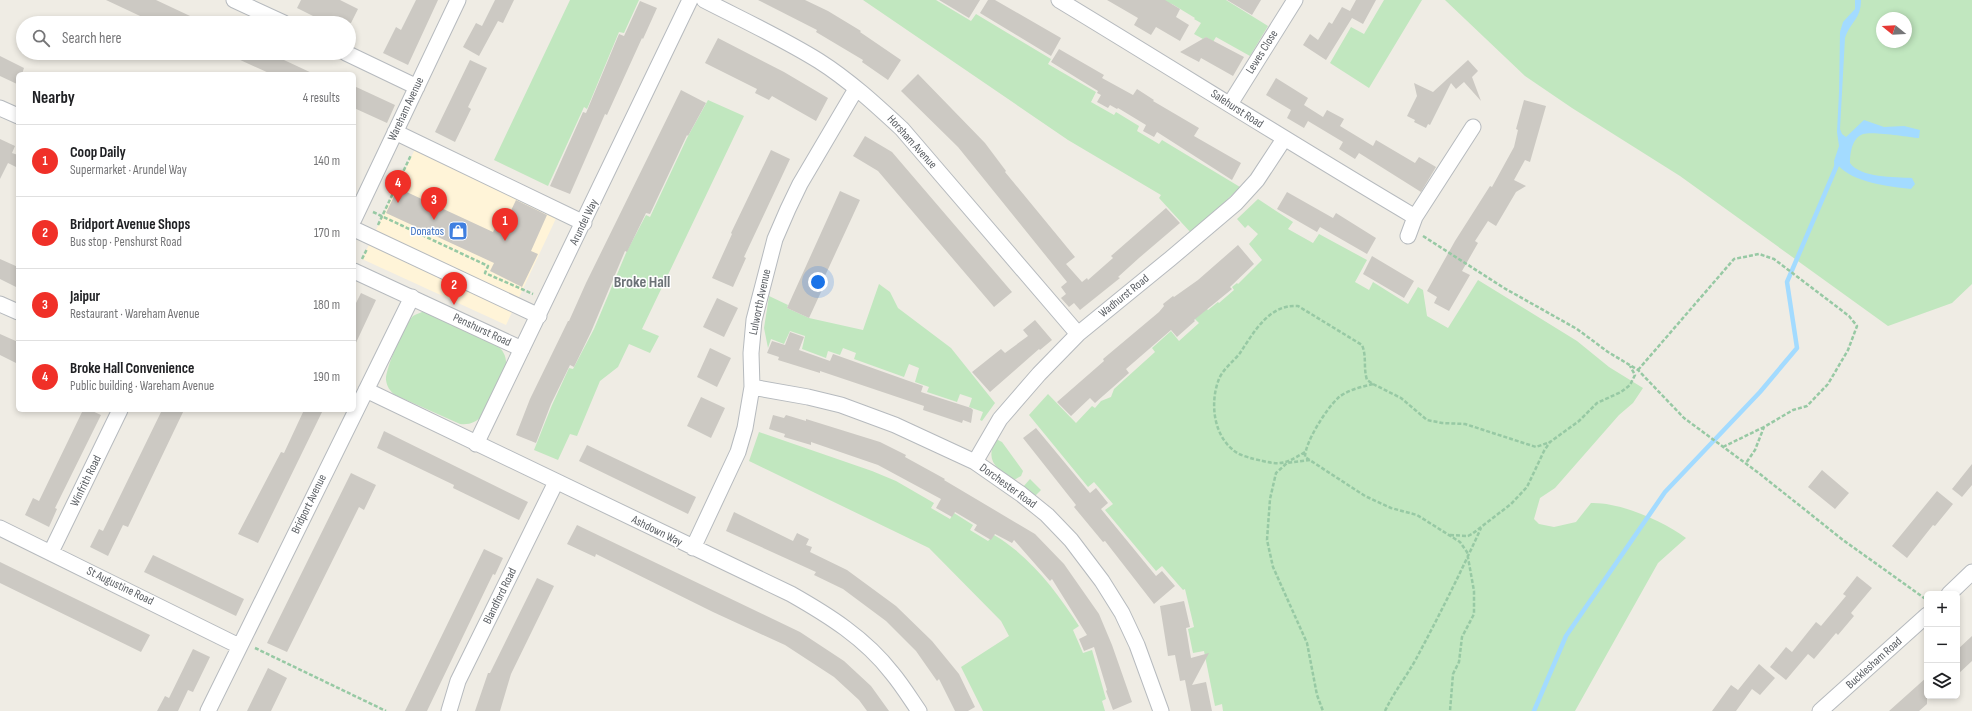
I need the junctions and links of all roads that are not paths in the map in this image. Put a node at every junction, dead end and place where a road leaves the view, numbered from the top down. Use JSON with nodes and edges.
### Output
{"nodes":[{"id":1,"x":234,"y":0,"type":"edge"},
{"id":2,"x":458,"y":0,"type":"edge"},
{"id":3,"x":690,"y":0,"type":"edge"},
{"id":4,"x":704,"y":0,"type":"edge"},
{"id":5,"x":1058,"y":0,"type":"edge"},
{"id":6,"x":1295,"y":0,"type":"edge"},
{"id":7,"x":259,"y":5,"type":"edge"},
{"id":8,"x":274,"y":16,"type":"edge"},
{"id":9,"x":356,"y":58,"type":"edge"},
{"id":10,"x":417,"y":87,"type":"junction"},
{"id":11,"x":856,"y":89,"type":"junction"},
{"id":12,"x":1230,"y":104,"type":"junction"},
{"id":13,"x":0,"y":108,"type":"edge"},
{"id":14,"x":16,"y":115,"type":"edge"},
{"id":15,"x":1473,"y":127,"type":"dead end"},
{"id":16,"x":395,"y":132,"type":"junction"},
{"id":17,"x":1284,"y":139,"type":"junction"},
{"id":18,"x":357,"y":212,"type":"edge"},
{"id":19,"x":584,"y":223,"type":"junction"},
{"id":20,"x":356,"y":230,"type":"edge"},
{"id":21,"x":356,"y":272,"type":"edge"},
{"id":22,"x":412,"y":297,"type":"junction"},
{"id":23,"x":0,"y":304,"type":"edge"},
{"id":24,"x":16,"y":311,"type":"edge"},
{"id":25,"x":539,"y":316,"type":"junction"},
{"id":26,"x":1078,"y":334,"type":"junction"},
{"id":27,"x":522,"y":349,"type":"junction"},
{"id":28,"x":752,"y":387,"type":"junction"},
{"id":29,"x":366,"y":390,"type":"junction"},
{"id":30,"x":356,"y":410,"type":"edge"},
{"id":31,"x":119,"y":412,"type":"edge"},
{"id":32,"x":355,"y":412,"type":"edge"},
{"id":33,"x":476,"y":444,"type":"junction"},
{"id":34,"x":975,"y":462,"type":"junction"},
{"id":35,"x":556,"y":482,"type":"junction"},
{"id":36,"x":0,"y":528,"type":"edge"},
{"id":37,"x":693,"y":548,"type":"junction"},
{"id":38,"x":51,"y":552,"type":"junction"},
{"id":39,"x":1972,"y":572,"type":"edge"},
{"id":40,"x":1953,"y":591,"type":"edge"},
{"id":41,"x":1924,"y":618,"type":"edge"},
{"id":42,"x":239,"y":646,"type":"junction"},
{"id":43,"x":208,"y":711,"type":"edge"},
{"id":44,"x":448,"y":711,"type":"edge"},
{"id":45,"x":919,"y":711,"type":"edge"},
{"id":46,"x":1161,"y":711,"type":"edge"},
{"id":47,"x":1820,"y":711,"type":"edge"}],
"edges":[{"from":1,"to":7,"type":"street"},
{"from":2,"to":10,"type":"street","name":"Wareham Avenue"},
{"from":3,"to":19,"type":"street","name":"Arundel Way"},
{"from":4,"to":11,"type":"street","name":"Horsham Avenue"},
{"from":5,"to":12,"type":"street","name":"Salehurst Road"},
{"from":6,"to":12,"type":"street","name":"Lewes Close"},
{"from":7,"to":8,"type":"street"},
{"from":9,"to":10,"type":"street"},
{"from":10,"to":16,"type":"street","name":"Wareham Avenue"},
{"from":11,"to":26,"type":"street","name":"Horsham Avenue"},
{"from":11,"to":28,"type":"street","name":"Lulworth Avenue"},
{"from":12,"to":17,"type":"street","name":"Salehurst Road"},
{"from":13,"to":14,"type":"street"},
{"from":15,"to":17,"type":"street","name":"Salehurst Road"},
{"from":16,"to":18,"type":"street","name":"Wareham Avenue"},
{"from":16,"to":19,"type":"street"},
{"from":17,"to":26,"type":"street","name":"Wadhurst Road"},
{"from":19,"to":25,"type":"street","name":"Arundel Way"},
{"from":20,"to":25,"type":"street"},
{"from":21,"to":22,"type":"street","name":"Penshurst Road"},
{"from":22,"to":27,"type":"street","name":"Penshurst Road"},
{"from":22,"to":29,"type":"street","name":"Bridport Avenue"},
{"from":23,"to":24,"type":"street"},
{"from":25,"to":27,"type":"street","name":"Arundel Way"},
{"from":26,"to":34,"type":"street","name":"Wadhurst Road"},
{"from":27,"to":33,"type":"street","name":"Arundel Way"},
{"from":28,"to":34,"type":"street","name":"Dorchester Road"},
{"from":28,"to":37,"type":"street","name":"Lulworth Avenue"},
{"from":29,"to":30,"type":"street","name":"Bridport Avenue"},
{"from":29,"to":33,"type":"street","name":"Ashdown Way"},
{"from":31,"to":38,"type":"street","name":"Winfrith Road"},
{"from":32,"to":42,"type":"street","name":"Bridport Avenue"},
{"from":33,"to":35,"type":"street","name":"Ashdown Way"},
{"from":34,"to":46,"type":"street","name":"Dorchester Road"},
{"from":35,"to":37,"type":"street","name":"Ashdown Way"},
{"from":35,"to":44,"type":"street","name":"Blandford Road"},
{"from":36,"to":38,"type":"street","name":"St Augustine Road"},
{"from":37,"to":45,"type":"street","name":"Ashdown Way"},
{"from":38,"to":42,"type":"street","name":"St Augustine Road"},
{"from":39,"to":40,"type":"street"},
{"from":41,"to":47,"type":"street","name":"Bucklesham Road"},
{"from":42,"to":43,"type":"street","name":"Bridport Avenue"}]}
